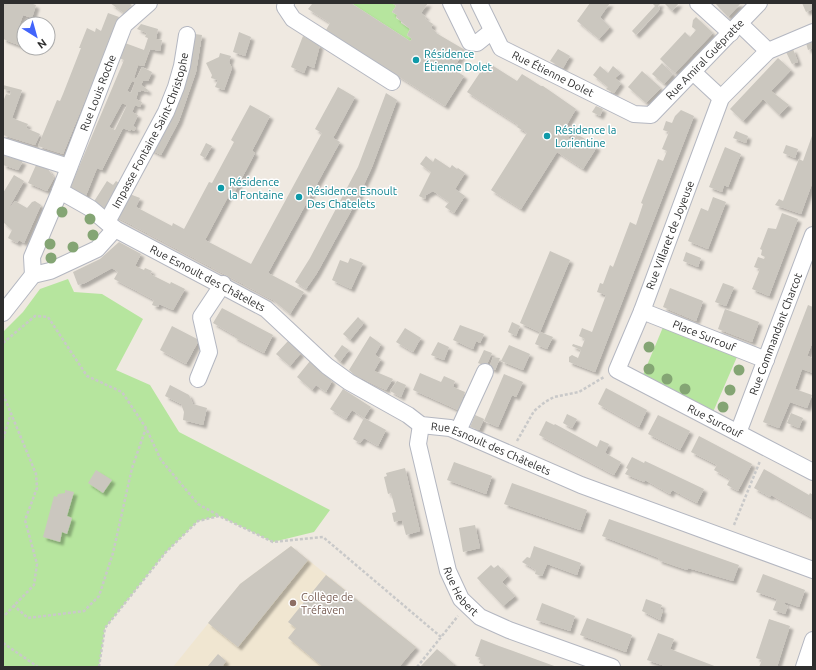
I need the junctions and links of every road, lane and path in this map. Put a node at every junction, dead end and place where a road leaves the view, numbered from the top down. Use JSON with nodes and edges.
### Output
{"nodes":[{"id":1,"x":149,"y":3,"type":"edge"},
{"id":2,"x":286,"y":3,"type":"edge"},
{"id":3,"x":451,"y":3,"type":"edge"},
{"id":4,"x":478,"y":3,"type":"edge"},
{"id":5,"x":698,"y":3,"type":"edge"},
{"id":6,"x":759,"y":3,"type":"edge"},
{"id":7,"x":735,"y":29,"type":"junction"},
{"id":8,"x":492,"y":31,"type":"junction"},
{"id":9,"x":813,"y":32,"type":"edge"},
{"id":10,"x":187,"y":35,"type":"dead end"},
{"id":11,"x":768,"y":51,"type":"junction"},
{"id":12,"x":694,"y":72,"type":"junction"},
{"id":13,"x":392,"y":82,"type":"dead end"},
{"id":14,"x":721,"y":98,"type":"junction"},
{"id":15,"x":651,"y":115,"type":"joint"},
{"id":16,"x":3,"y":146,"type":"edge"},
{"id":17,"x":69,"y":167,"type":"junction"},
{"id":18,"x":60,"y":191,"type":"junction"},
{"id":19,"x":111,"y":226,"type":"junction"},
{"id":20,"x":813,"y":235,"type":"edge"},
{"id":21,"x":33,"y":275,"type":"junction"},
{"id":22,"x":223,"y":284,"type":"junction"},
{"id":23,"x":642,"y":311,"type":"junction"},
{"id":24,"x":3,"y":313,"type":"edge"},
{"id":25,"x":3,"y":343,"type":"edge"},
{"id":26,"x":766,"y":360,"type":"junction"},
{"id":27,"x":617,"y":370,"type":"junction"},
{"id":28,"x":485,"y":372,"type":"dead end"},
{"id":29,"x":198,"y":379,"type":"dead end"},
{"id":30,"x":3,"y":394,"type":"edge"},
{"id":31,"x":11,"y":413,"type":"junction"},
{"id":32,"x":421,"y":425,"type":"junction"},
{"id":33,"x":146,"y":428,"type":"junction"},
{"id":34,"x":458,"y":431,"type":"junction"},
{"id":35,"x":738,"y":433,"type":"junction"},
{"id":36,"x":3,"y":439,"type":"edge"},
{"id":37,"x":766,"y":448,"type":"junction"},
{"id":38,"x":512,"y":454,"type":"junction"},
{"id":39,"x":813,"y":472,"type":"edge"},
{"id":40,"x":219,"y":516,"type":"junction"},
{"id":41,"x":728,"y":539,"type":"junction"},
{"id":42,"x":813,"y":570,"type":"edge"},
{"id":43,"x":467,"y":604,"type":"junction"},
{"id":44,"x":13,"y":605,"type":"junction"},
{"id":45,"x":3,"y":617,"type":"edge"},
{"id":46,"x":441,"y":637,"type":"junction"},
{"id":47,"x":813,"y":640,"type":"edge"},
{"id":48,"x":3,"y":643,"type":"edge"},
{"id":49,"x":38,"y":667,"type":"edge"},
{"id":50,"x":98,"y":667,"type":"edge"},
{"id":51,"x":417,"y":667,"type":"edge"},
{"id":52,"x":612,"y":667,"type":"edge"},
{"id":53,"x":804,"y":667,"type":"edge"}],
"edges":[{"from":1,"to":17,"type":"street","name":"Rue Louis Roche"},
{"from":2,"to":13,"type":"street"},
{"from":3,"to":8,"type":"street"},
{"from":4,"to":8,"type":"street","name":"Rue Étienne Dolet"},
{"from":5,"to":7,"type":"street"},
{"from":6,"to":7,"type":"street","name":"Rue Amiral Guépratte"},
{"from":7,"to":11,"type":"street"},
{"from":7,"to":12,"type":"street","name":"Rue Amiral Guépratte"},
{"from":8,"to":15,"type":"street","name":"Rue Étienne Dolet"},
{"from":9,"to":11,"type":"street","name":"Rue Villaret de Joyeuse"},
{"from":10,"to":19,"type":"street","name":"Impasse Fontaine Saint-Christophe"},
{"from":11,"to":14,"type":"street","name":"Rue Villaret de Joyeuse"},
{"from":12,"to":14,"type":"street"},
{"from":12,"to":15,"type":"street","name":"Rue Amiral Guépratte"},
{"from":14,"to":23,"type":"street","name":"Rue Villaret de Joyeuse"},
{"from":16,"to":17,"type":"street"},
{"from":17,"to":18,"type":"street","name":"Rue Louis Roche"},
{"from":18,"to":19,"type":"street","name":"Rue Esnoult des Châtelets"},
{"from":18,"to":21,"type":"street","name":"Rue Louis Roche"},
{"from":19,"to":21,"type":"street","name":"Impasse Fontaine Saint-Christophe"},
{"from":19,"to":22,"type":"street","name":"Rue Esnoult des Châtelets"},
{"from":20,"to":26,"type":"street","name":"Rue Commandant Charcot"},
{"from":21,"to":24,"type":"street"},
{"from":22,"to":29,"type":"street"},
{"from":22,"to":32,"type":"street","name":"Rue Esnoult des Châtelets"},
{"from":23,"to":26,"type":"street","name":"Place Surcouf"},
{"from":23,"to":27,"type":"street","name":"Rue Villaret de Joyeuse"},
{"from":25,"to":33,"type":"path"},
{"from":26,"to":35,"type":"street","name":"Rue Commandant Charcot"},
{"from":27,"to":35,"type":"street","name":"Rue Surcouf"},
{"from":27,"to":38,"type":"path"},
{"from":28,"to":34,"type":"street"},
{"from":30,"to":31,"type":"path"},
{"from":31,"to":36,"type":"path"},
{"from":31,"to":44,"type":"path"},
{"from":32,"to":34,"type":"street","name":"Rue Esnoult des Châtelets"},
{"from":32,"to":43,"type":"street","name":"Rue Hebert"},
{"from":33,"to":40,"type":"path"},
{"from":33,"to":44,"type":"path"},
{"from":34,"to":38,"type":"street","name":"Rue Esnoult des Châtelets"},
{"from":35,"to":37,"type":"street","name":"Rue Surcouf"},
{"from":37,"to":39,"type":"street","name":"Rue Surcouf"},
{"from":37,"to":41,"type":"path"},
{"from":38,"to":41,"type":"street","name":"Rue Esnoult des Châtelets"},
{"from":40,"to":46,"type":"path"},
{"from":40,"to":50,"type":"path"},
{"from":41,"to":42,"type":"street","name":"Rue Esnoult des Châtelets"},
{"from":43,"to":46,"type":"path"},
{"from":43,"to":52,"type":"street","name":"Rue Hebert"},
{"from":44,"to":45,"type":"path"},
{"from":46,"to":51,"type":"path"},
{"from":47,"to":53,"type":"street"},
{"from":48,"to":49,"type":"path"}]}
